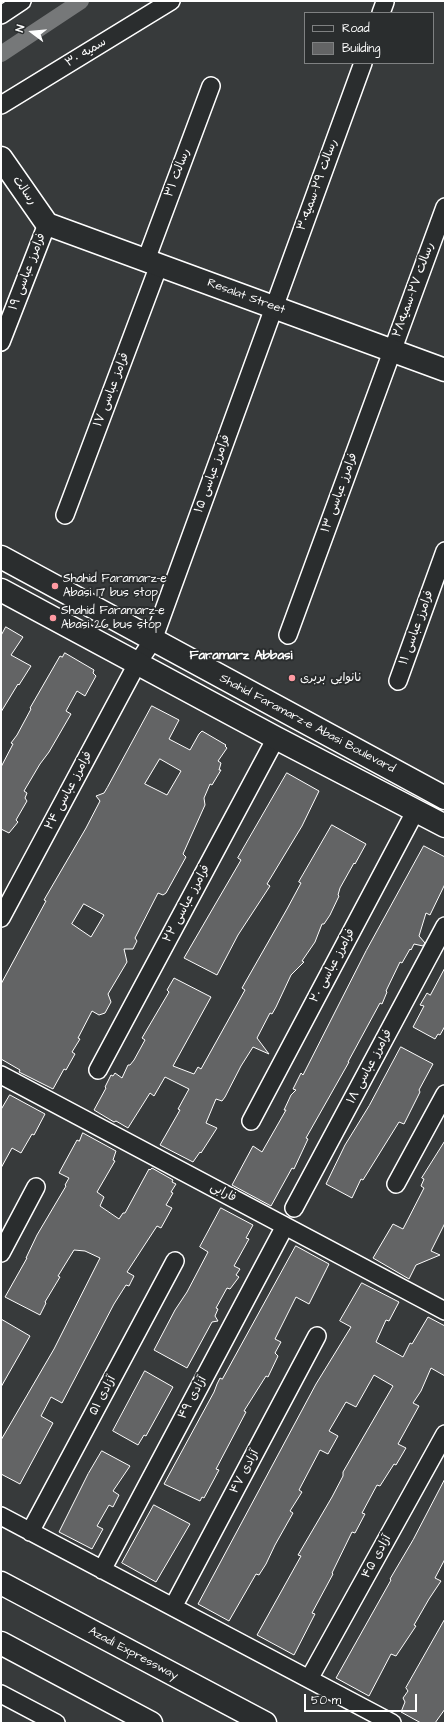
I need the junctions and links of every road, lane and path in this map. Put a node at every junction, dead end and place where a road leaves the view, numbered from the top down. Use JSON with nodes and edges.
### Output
{"nodes":[{"id":1,"x":22,"y":1,"type":"edge"},
{"id":2,"x":171,"y":1,"type":"edge"},
{"id":3,"x":1,"y":15,"type":"edge"},
{"id":4,"x":363,"y":64,"type":"edge"},
{"id":5,"x":211,"y":86,"type":"dead end"},
{"id":6,"x":1,"y":105,"type":"edge"},
{"id":7,"x":1,"y":158,"type":"edge"},
{"id":8,"x":445,"y":207,"type":"edge"},
{"id":9,"x":47,"y":224,"type":"junction"},
{"id":10,"x":152,"y":263,"type":"junction"},
{"id":11,"x":274,"y":307,"type":"junction"},
{"id":12,"x":1,"y":342,"type":"edge"},
{"id":13,"x":392,"y":350,"type":"junction"},
{"id":14,"x":445,"y":370,"type":"edge"},
{"id":15,"x":65,"y":515,"type":"dead end"},
{"id":16,"x":445,"y":551,"type":"edge"},
{"id":17,"x":1,"y":557,"type":"edge"},
{"id":18,"x":1,"y":590,"type":"edge"},
{"id":19,"x":288,"y":635,"type":"dead end"},
{"id":20,"x":153,"y":640,"type":"junction"},
{"id":21,"x":137,"y":664,"type":"junction"},
{"id":22,"x":398,"y":681,"type":"dead end"},
{"id":23,"x":276,"y":738,"type":"junction"},
{"id":24,"x":445,"y":798,"type":"edge"},
{"id":25,"x":416,"y":810,"type":"junction"},
{"id":26,"x":445,"y":826,"type":"edge"},
{"id":27,"x":1,"y":918,"type":"edge"},
{"id":28,"x":445,"y":926,"type":"edge"},
{"id":29,"x":98,"y":1070,"type":"dead end"},
{"id":30,"x":1,"y":1075,"type":"edge"},
{"id":31,"x":445,"y":1094,"type":"edge"},
{"id":32,"x":250,"y":1121,"type":"dead end"},
{"id":33,"x":396,"y":1184,"type":"dead end"},
{"id":34,"x":36,"y":1187,"type":"dead end"},
{"id":35,"x":294,"y":1208,"type":"dead end"},
{"id":36,"x":285,"y":1226,"type":"junction"},
{"id":37,"x":1,"y":1253,"type":"edge"},
{"id":38,"x":175,"y":1261,"type":"dead end"},
{"id":39,"x":445,"y":1311,"type":"edge"},
{"id":40,"x":317,"y":1336,"type":"dead end"},
{"id":41,"x":445,"y":1434,"type":"edge"},
{"id":42,"x":1,"y":1516,"type":"edge"},
{"id":43,"x":30,"y":1532,"type":"junction"},
{"id":44,"x":102,"y":1570,"type":"junction"},
{"id":45,"x":1,"y":1584,"type":"edge"},
{"id":46,"x":173,"y":1607,"type":"junction"},
{"id":47,"x":1,"y":1643,"type":"edge"},
{"id":48,"x":309,"y":1679,"type":"junction"},
{"id":49,"x":1,"y":1694,"type":"edge"},
{"id":50,"x":127,"y":1710,"type":"junction"},
{"id":51,"x":52,"y":1722,"type":"edge"},
{"id":52,"x":145,"y":1723,"type":"edge"},
{"id":53,"x":151,"y":1723,"type":"edge"},
{"id":54,"x":266,"y":1723,"type":"edge"},
{"id":55,"x":392,"y":1723,"type":"edge"}],
"edges":[{"from":1,"to":3,"type":"street"},
{"from":2,"to":6,"type":"street","name":"سمیه ۳۰"},
{"from":4,"to":11,"type":"street","name":"رسالت ۲۹-سمیه۳۰"},
{"from":5,"to":10,"type":"street","name":"رسالت ۳۱"},
{"from":7,"to":9,"type":"main road","name":"رسالت"},
{"from":8,"to":13,"type":"street","name":"رسالت ۲۷-سمیه۲۸"},
{"from":9,"to":10,"type":"main road","name":"Resalat Street"},
{"from":9,"to":12,"type":"street","name":"فرامرز عباسی ۱۹"},
{"from":10,"to":11,"type":"main road","name":"Resalat Street"},
{"from":10,"to":15,"type":"street","name":"فرامز عباسی ۱۷"},
{"from":11,"to":13,"type":"main road","name":"Resalat Street"},
{"from":11,"to":20,"type":"street","name":"فرامرز عباسی ۱۵"},
{"from":13,"to":14,"type":"main road","name":"Resalat Street"},
{"from":13,"to":19,"type":"street","name":"فرامرز عباسی ۱۳"},
{"from":16,"to":22,"type":"street","name":"فرامرز عباسی ۱۱"},
{"from":17,"to":20,"type":"main road","name":"Shahid Faramarz-e Abasi Boulevard"},
{"from":18,"to":21,"type":"main road"},
{"from":20,"to":21,"type":"street","name":"فرامرز عباسی ۱۵"},
{"from":20,"to":24,"type":"main road","name":"Shahid Faramarz-e Abasi Boulevard"},
{"from":21,"to":23,"type":"main road"},
{"from":21,"to":27,"type":"street","name":"فرامرز عباسی ۲۴"},
{"from":23,"to":25,"type":"main road"},
{"from":23,"to":29,"type":"street","name":"فرامرز عباسی ۲۲"},
{"from":25,"to":26,"type":"main road"},
{"from":25,"to":32,"type":"street","name":"فرامرز عباسی ۲۰"},
{"from":28,"to":35,"type":"street","name":"فرامرز عباسی ۱۸"},
{"from":30,"to":36,"type":"street","name":"فارابی"},
{"from":31,"to":33,"type":"street"},
{"from":34,"to":37,"type":"street"},
{"from":36,"to":39,"type":"street","name":"فارابی"},
{"from":36,"to":44,"type":"street","name":"۴۹ آزادی"},
{"from":38,"to":43,"type":"street","name":"۵۱ آزادی"},
{"from":40,"to":46,"type":"street","name":"۴۷ آزادی"},
{"from":41,"to":48,"type":"street","name":"۴۵ آزادی"},
{"from":42,"to":43,"type":"street"},
{"from":43,"to":44,"type":"street"},
{"from":44,"to":46,"type":"street"},
{"from":45,"to":54,"type":"main road","name":"Azadi Expressway"},
{"from":46,"to":48,"type":"street"},
{"from":47,"to":50,"type":"main road"},
{"from":48,"to":55,"type":"street"},
{"from":49,"to":51,"type":"street"},
{"from":50,"to":52,"type":"main road"},
{"from":50,"to":53,"type":"main road"}]}
